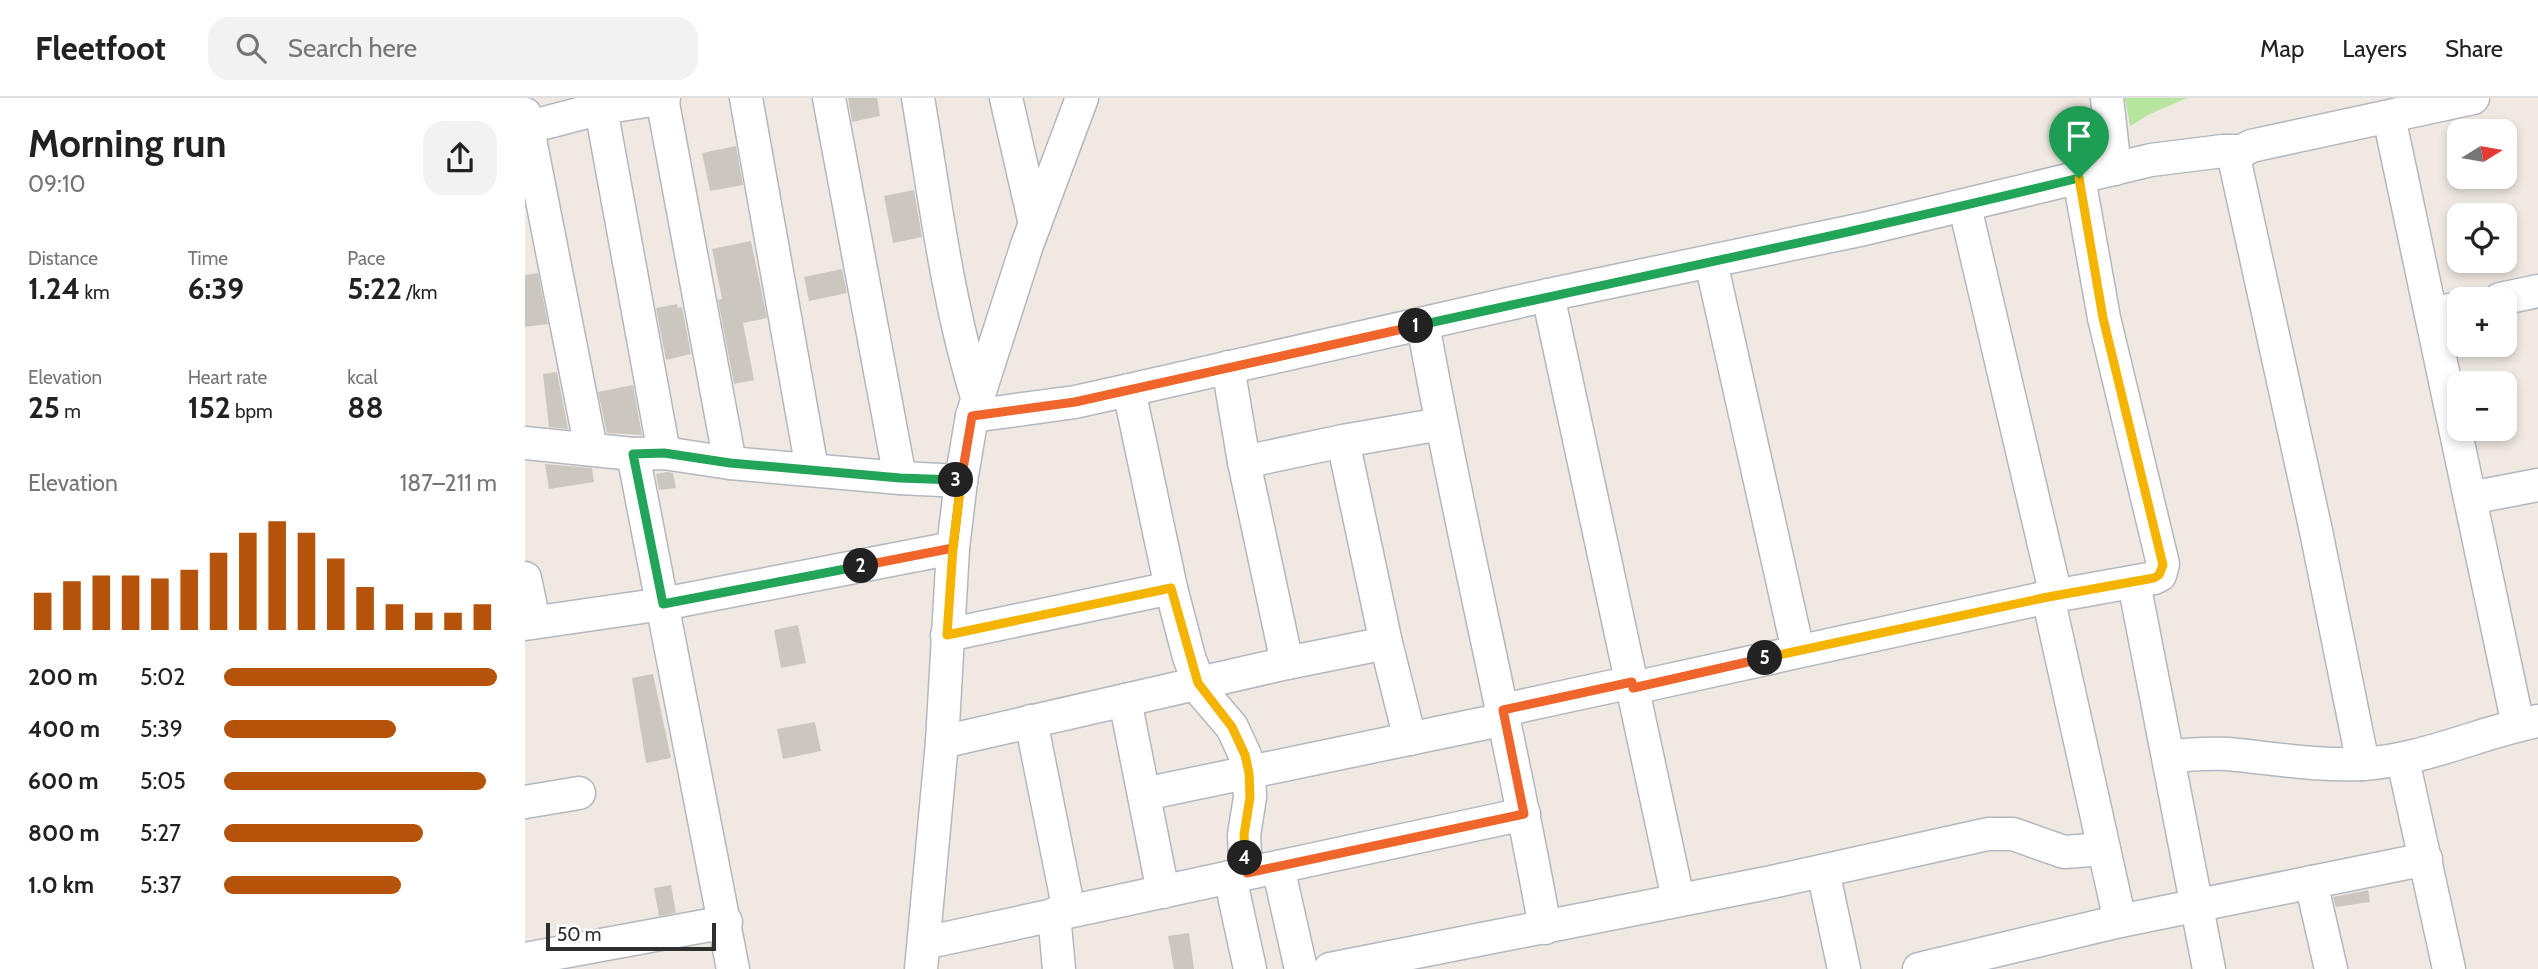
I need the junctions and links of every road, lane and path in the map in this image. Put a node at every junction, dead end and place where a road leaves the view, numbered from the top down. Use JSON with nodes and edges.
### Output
{"nodes":[{"id":1,"x":663,"y":98,"type":"edge"},
{"id":2,"x":746,"y":98,"type":"edge"},
{"id":3,"x":829,"y":98,"type":"edge"},
{"id":4,"x":918,"y":98,"type":"edge"},
{"id":5,"x":1006,"y":98,"type":"edge"},
{"id":6,"x":1082,"y":98,"type":"edge"},
{"id":7,"x":2108,"y":98,"type":"edge"},
{"id":8,"x":2473,"y":98,"type":"edge"},
{"id":9,"x":601,"y":103,"type":"edge"},
{"id":10,"x":2389,"y":117,"type":"junction"},
{"id":11,"x":526,"y":123,"type":"edge"},
{"id":12,"x":2239,"y":152,"type":"junction"},
{"id":13,"x":2115,"y":169,"type":"junction"},
{"id":14,"x":2079,"y":178,"type":"junction"},
{"id":15,"x":1965,"y":206,"type":"junction"},
{"id":16,"x":1035,"y":224,"type":"junction"},
{"id":17,"x":1711,"y":262,"type":"junction"},
{"id":18,"x":2538,"y":291,"type":"edge"},
{"id":19,"x":1548,"y":295,"type":"junction"},
{"id":20,"x":2517,"y":295,"type":"edge"},
{"id":21,"x":2445,"y":311,"type":"edge"},
{"id":22,"x":1423,"y":324,"type":"junction"},
{"id":23,"x":1228,"y":367,"type":"junction"},
{"id":24,"x":1129,"y":390,"type":"junction"},
{"id":25,"x":975,"y":407,"type":"junction"},
{"id":26,"x":1441,"y":424,"type":"junction"},
{"id":27,"x":1343,"y":441,"type":"junction"},
{"id":28,"x":525,"y":442,"type":"edge"},
{"id":29,"x":591,"y":449,"type":"junction"},
{"id":30,"x":664,"y":453,"type":"junction"},
{"id":31,"x":633,"y":454,"type":"junction"},
{"id":32,"x":1244,"y":462,"type":"junction"},
{"id":33,"x":730,"y":463,"type":"junction"},
{"id":34,"x":812,"y":469,"type":"junction"},
{"id":35,"x":900,"y":478,"type":"junction"},
{"id":36,"x":961,"y":481,"type":"junction"},
{"id":37,"x":2538,"y":485,"type":"edge"},
{"id":38,"x":2470,"y":498,"type":"junction"},
{"id":39,"x":953,"y":548,"type":"junction"},
{"id":40,"x":525,"y":578,"type":"edge"},
{"id":41,"x":2134,"y":583,"type":"junction"},
{"id":42,"x":1171,"y":588,"type":"junction"},
{"id":43,"x":2052,"y":596,"type":"junction"},
{"id":44,"x":663,"y":604,"type":"junction"},
{"id":45,"x":530,"y":623,"type":"edge"},
{"id":46,"x":947,"y":635,"type":"junction"},
{"id":47,"x":1386,"y":643,"type":"junction"},
{"id":48,"x":1798,"y":651,"type":"junction"},
{"id":49,"x":1287,"y":663,"type":"junction"},
{"id":50,"x":1198,"y":683,"type":"junction"},
{"id":51,"x":1632,"y":685,"type":"junction"},
{"id":52,"x":1125,"y":700,"type":"junction"},
{"id":53,"x":1504,"y":715,"type":"junction"},
{"id":54,"x":1031,"y":721,"type":"junction"},
{"id":55,"x":2528,"y":723,"type":"edge"},
{"id":56,"x":1410,"y":739,"type":"junction"},
{"id":57,"x":943,"y":742,"type":"junction"},
{"id":58,"x":2169,"y":756,"type":"junction"},
{"id":59,"x":2403,"y":760,"type":"junction"},
{"id":60,"x":2363,"y":764,"type":"junction"},
{"id":61,"x":1249,"y":773,"type":"junction"},
{"id":62,"x":579,"y":793,"type":"dead end"},
{"id":63,"x":1144,"y":794,"type":"junction"},
{"id":64,"x":525,"y":802,"type":"edge"},
{"id":65,"x":1524,"y":814,"type":"junction"},
{"id":66,"x":2104,"y":849,"type":"junction"},
{"id":67,"x":2426,"y":859,"type":"junction"},
{"id":68,"x":1278,"y":867,"type":"junction"},
{"id":69,"x":1823,"y":871,"type":"junction"},
{"id":70,"x":1238,"y":875,"type":"junction"},
{"id":71,"x":2311,"y":882,"type":"junction"},
{"id":72,"x":1163,"y":892,"type":"junction"},
{"id":73,"x":1678,"y":899,"type":"junction"},
{"id":74,"x":2198,"y":904,"type":"junction"},
{"id":75,"x":1061,"y":912,"type":"junction"},
{"id":76,"x":2120,"y":921,"type":"junction"},
{"id":77,"x":726,"y":922,"type":"junction"},
{"id":78,"x":1545,"y":928,"type":"junction"},
{"id":79,"x":525,"y":959,"type":"edge"},
{"id":80,"x":916,"y":961,"type":"edge"},
{"id":81,"x":1936,"y":967,"type":"edge"},
{"id":82,"x":733,"y":969,"type":"edge"},
{"id":83,"x":1059,"y":969,"type":"edge"},
{"id":84,"x":1250,"y":969,"type":"edge"},
{"id":85,"x":1301,"y":969,"type":"edge"},
{"id":86,"x":1331,"y":969,"type":"edge"},
{"id":87,"x":1844,"y":969,"type":"edge"},
{"id":88,"x":2209,"y":969,"type":"edge"},
{"id":89,"x":2331,"y":969,"type":"edge"},
{"id":90,"x":2449,"y":969,"type":"edge"}],
"edges":[{"from":1,"to":9,"type":"street"},
{"from":1,"to":33,"type":"street"},
{"from":2,"to":34,"type":"street"},
{"from":3,"to":35,"type":"street"},
{"from":4,"to":25,"type":"street"},
{"from":5,"to":16,"type":"street"},
{"from":6,"to":16,"type":"street"},
{"from":7,"to":13,"type":"street"},
{"from":8,"to":10,"type":"street"},
{"from":9,"to":11,"type":"street"},
{"from":9,"to":30,"type":"street"},
{"from":10,"to":12,"type":"street"},
{"from":10,"to":21,"type":"street"},
{"from":11,"to":29,"type":"street"},
{"from":12,"to":13,"type":"street"},
{"from":12,"to":60,"type":"street"},
{"from":13,"to":14,"type":"street"},
{"from":14,"to":15,"type":"street"},
{"from":14,"to":41,"type":"street"},
{"from":15,"to":17,"type":"street"},
{"from":15,"to":43,"type":"street"},
{"from":16,"to":25,"type":"street"},
{"from":17,"to":19,"type":"street"},
{"from":17,"to":48,"type":"street"},
{"from":18,"to":20,"type":"street"},
{"from":19,"to":22,"type":"street"},
{"from":19,"to":51,"type":"street"},
{"from":21,"to":38,"type":"street"},
{"from":22,"to":23,"type":"street"},
{"from":22,"to":26,"type":"street"},
{"from":23,"to":24,"type":"street"},
{"from":23,"to":32,"type":"street"},
{"from":24,"to":25,"type":"street"},
{"from":24,"to":42,"type":"street"},
{"from":25,"to":36,"type":"street"},
{"from":26,"to":27,"type":"street"},
{"from":26,"to":53,"type":"street"},
{"from":27,"to":32,"type":"street"},
{"from":27,"to":47,"type":"street"},
{"from":28,"to":29,"type":"street"},
{"from":29,"to":31,"type":"street"},
{"from":30,"to":31,"type":"street"},
{"from":30,"to":33,"type":"street"},
{"from":31,"to":44,"type":"street"},
{"from":32,"to":49,"type":"street"},
{"from":33,"to":34,"type":"street"},
{"from":34,"to":35,"type":"street"},
{"from":35,"to":36,"type":"street"},
{"from":36,"to":39,"type":"street"},
{"from":37,"to":38,"type":"street"},
{"from":38,"to":55,"type":"street"},
{"from":39,"to":44,"type":"street"},
{"from":39,"to":46,"type":"street"},
{"from":40,"to":45,"type":"street"},
{"from":41,"to":43,"type":"street"},
{"from":41,"to":58,"type":"street"},
{"from":42,"to":46,"type":"street"},
{"from":42,"to":50,"type":"street"},
{"from":43,"to":48,"type":"street"},
{"from":43,"to":66,"type":"street"},
{"from":44,"to":45,"type":"street"},
{"from":44,"to":77,"type":"street"},
{"from":46,"to":57,"type":"street"},
{"from":47,"to":49,"type":"street"},
{"from":47,"to":56,"type":"street"},
{"from":48,"to":51,"type":"street"},
{"from":49,"to":50,"type":"street"},
{"from":50,"to":52,"type":"street"},
{"from":50,"to":61,"type":"street"},
{"from":51,"to":53,"type":"street"},
{"from":51,"to":73,"type":"street"},
{"from":52,"to":54,"type":"street"},
{"from":52,"to":63,"type":"street"},
{"from":53,"to":56,"type":"street"},
{"from":53,"to":65,"type":"street"},
{"from":54,"to":57,"type":"street"},
{"from":54,"to":75,"type":"street"},
{"from":55,"to":59,"type":"street"},
{"from":56,"to":61,"type":"street"},
{"from":57,"to":80,"type":"street"},
{"from":58,"to":60,"type":"street"},
{"from":58,"to":74,"type":"street"},
{"from":59,"to":60,"type":"street"},
{"from":59,"to":67,"type":"street"},
{"from":61,"to":63,"type":"street"},
{"from":61,"to":70,"type":"street"},
{"from":62,"to":64,"type":"street"},
{"from":63,"to":72,"type":"street"},
{"from":65,"to":68,"type":"street"},
{"from":65,"to":78,"type":"street"},
{"from":66,"to":69,"type":"street"},
{"from":66,"to":76,"type":"street"},
{"from":67,"to":71,"type":"street"},
{"from":67,"to":90,"type":"street"},
{"from":68,"to":70,"type":"street"},
{"from":68,"to":85,"type":"street"},
{"from":69,"to":73,"type":"street"},
{"from":69,"to":87,"type":"street"},
{"from":70,"to":72,"type":"street"},
{"from":70,"to":84,"type":"street"},
{"from":71,"to":74,"type":"street"},
{"from":71,"to":89,"type":"street"},
{"from":72,"to":75,"type":"street"},
{"from":73,"to":78,"type":"street"},
{"from":74,"to":76,"type":"street"},
{"from":74,"to":88,"type":"street"},
{"from":75,"to":80,"type":"street"},
{"from":75,"to":83,"type":"street"},
{"from":76,"to":81,"type":"street"},
{"from":77,"to":79,"type":"street"},
{"from":77,"to":82,"type":"street"},
{"from":78,"to":86,"type":"street"}]}
